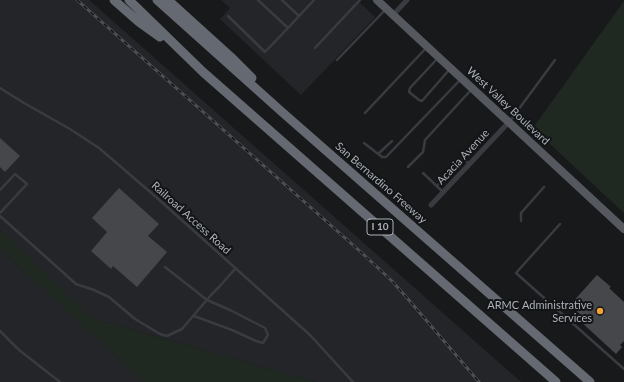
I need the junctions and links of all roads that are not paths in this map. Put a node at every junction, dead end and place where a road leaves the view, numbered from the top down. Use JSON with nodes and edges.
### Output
{"nodes":[{"id":1,"x":114,"y":0,"type":"edge"},
{"id":2,"x":129,"y":0,"type":"edge"},
{"id":3,"x":157,"y":0,"type":"edge"},
{"id":4,"x":168,"y":0,"type":"edge"},
{"id":5,"x":258,"y":0,"type":"edge"},
{"id":6,"x":282,"y":0,"type":"edge"},
{"id":7,"x":314,"y":0,"type":"edge"},
{"id":8,"x":360,"y":0,"type":"edge"},
{"id":9,"x":377,"y":0,"type":"edge"},
{"id":10,"x":407,"y":0,"type":"edge"},
{"id":11,"x":386,"y":9,"type":"junction"},
{"id":12,"x":393,"y":15,"type":"junction"},
{"id":13,"x":228,"y":16,"type":"dead end"},
{"id":14,"x":299,"y":16,"type":"junction"},
{"id":15,"x":288,"y":28,"type":"junction"},
{"id":16,"x":428,"y":47,"type":"junction"},
{"id":17,"x":316,"y":48,"type":"dead end"},
{"id":18,"x":184,"y":54,"type":"junction"},
{"id":19,"x":439,"y":57,"type":"junction"},
{"id":20,"x":338,"y":60,"type":"dead end"},
{"id":21,"x":554,"y":60,"type":"dead end"},
{"id":22,"x":450,"y":68,"type":"junction"},
{"id":23,"x":461,"y":78,"type":"junction"},
{"id":24,"x":0,"y":88,"type":"edge"},
{"id":25,"x":473,"y":88,"type":"junction"},
{"id":26,"x":282,"y":112,"type":"junction"},
{"id":27,"x":365,"y":113,"type":"dead end"},
{"id":28,"x":509,"y":122,"type":"junction"},
{"id":29,"x":392,"y":141,"type":"dead end"},
{"id":30,"x":364,"y":143,"type":"dead end"},
{"id":31,"x":378,"y":154,"type":"junction"},
{"id":32,"x":469,"y":164,"type":"junction"},
{"id":33,"x":408,"y":167,"type":"dead end"},
{"id":34,"x":423,"y":173,"type":"dead end"},
{"id":35,"x":437,"y":186,"type":"junction"},
{"id":36,"x":544,"y":187,"type":"dead end"},
{"id":37,"x":0,"y":190,"type":"edge"},
{"id":38,"x":443,"y":192,"type":"junction"},
{"id":39,"x":431,"y":205,"type":"dead end"},
{"id":40,"x":0,"y":213,"type":"edge"},
{"id":41,"x":0,"y":216,"type":"edge"},
{"id":42,"x":521,"y":221,"type":"dead end"},
{"id":43,"x":560,"y":224,"type":"dead end"},
{"id":44,"x":624,"y":228,"type":"edge"},
{"id":45,"x":165,"y":267,"type":"dead end"},
{"id":46,"x":236,"y":269,"type":"junction"},
{"id":47,"x":207,"y":300,"type":"junction"},
{"id":48,"x":194,"y":316,"type":"junction"},
{"id":49,"x":0,"y":332,"type":"edge"},
{"id":50,"x":624,"y":369,"type":"edge"},
{"id":51,"x":60,"y":382,"type":"edge"},
{"id":52,"x":353,"y":382,"type":"edge"},
{"id":53,"x":556,"y":382,"type":"edge"},
{"id":54,"x":590,"y":382,"type":"edge"}],
"edges":[{"from":1,"to":18,"type":"highway"},
{"from":2,"to":18,"type":"highway","number":"I 10"},
{"from":3,"to":26,"type":"highway","name":"San Bernardino Freeway","number":"I 10"},
{"from":4,"to":26,"type":"highway"},
{"from":5,"to":15,"type":"lane"},
{"from":6,"to":14,"type":"lane"},
{"from":7,"to":14,"type":"lane"},
{"from":8,"to":17,"type":"lane"},
{"from":9,"to":11,"type":"main road","name":"West Valley Boulevard"},
{"from":10,"to":12,"type":"street"},
{"from":11,"to":12,"type":"main road","name":"West Valley Boulevard"},
{"from":11,"to":20,"type":"lane"},
{"from":12,"to":16,"type":"main road","name":"West Valley Boulevard"},
{"from":13,"to":15,"type":"lane"},
{"from":14,"to":15,"type":"lane"},
{"from":16,"to":19,"type":"main road","name":"West Valley Boulevard"},
{"from":16,"to":27,"type":"lane"},
{"from":18,"to":53,"type":"highway","number":"I 10"},
{"from":19,"to":22,"type":"main road","name":"West Valley Boulevard"},
{"from":19,"to":22,"type":"lane"},
{"from":21,"to":28,"type":"lane"},
{"from":22,"to":23,"type":"main road","name":"West Valley Boulevard"},
{"from":23,"to":25,"type":"main road","name":"West Valley Boulevard"},
{"from":23,"to":31,"type":"lane"},
{"from":24,"to":46,"type":"lane","name":"Railroad Access Road"},
{"from":25,"to":28,"type":"main road","name":"West Valley Boulevard"},
{"from":25,"to":33,"type":"lane"},
{"from":26,"to":54,"type":"highway","name":"San Bernardino Freeway","number":"I 10"},
{"from":28,"to":32,"type":"street","name":"Acacia Avenue"},
{"from":28,"to":44,"type":"main road","name":"West Valley Boulevard"},
{"from":29,"to":31,"type":"lane"},
{"from":30,"to":31,"type":"lane"},
{"from":32,"to":35,"type":"lane"},
{"from":32,"to":38,"type":"street","name":"Acacia Avenue"},
{"from":34,"to":35,"type":"lane"},
{"from":35,"to":38,"type":"lane"},
{"from":36,"to":42,"type":"lane"},
{"from":37,"to":40,"type":"lane"},
{"from":38,"to":39,"type":"street","name":"Acacia Avenue"},
{"from":41,"to":48,"type":"lane"},
{"from":43,"to":50,"type":"lane"},
{"from":45,"to":47,"type":"lane"},
{"from":46,"to":47,"type":"lane"},
{"from":46,"to":52,"type":"lane","name":"Railroad Access Road"},
{"from":47,"to":48,"type":"lane"},
{"from":47,"to":48,"type":"lane"},
{"from":49,"to":51,"type":"lane"}]}
